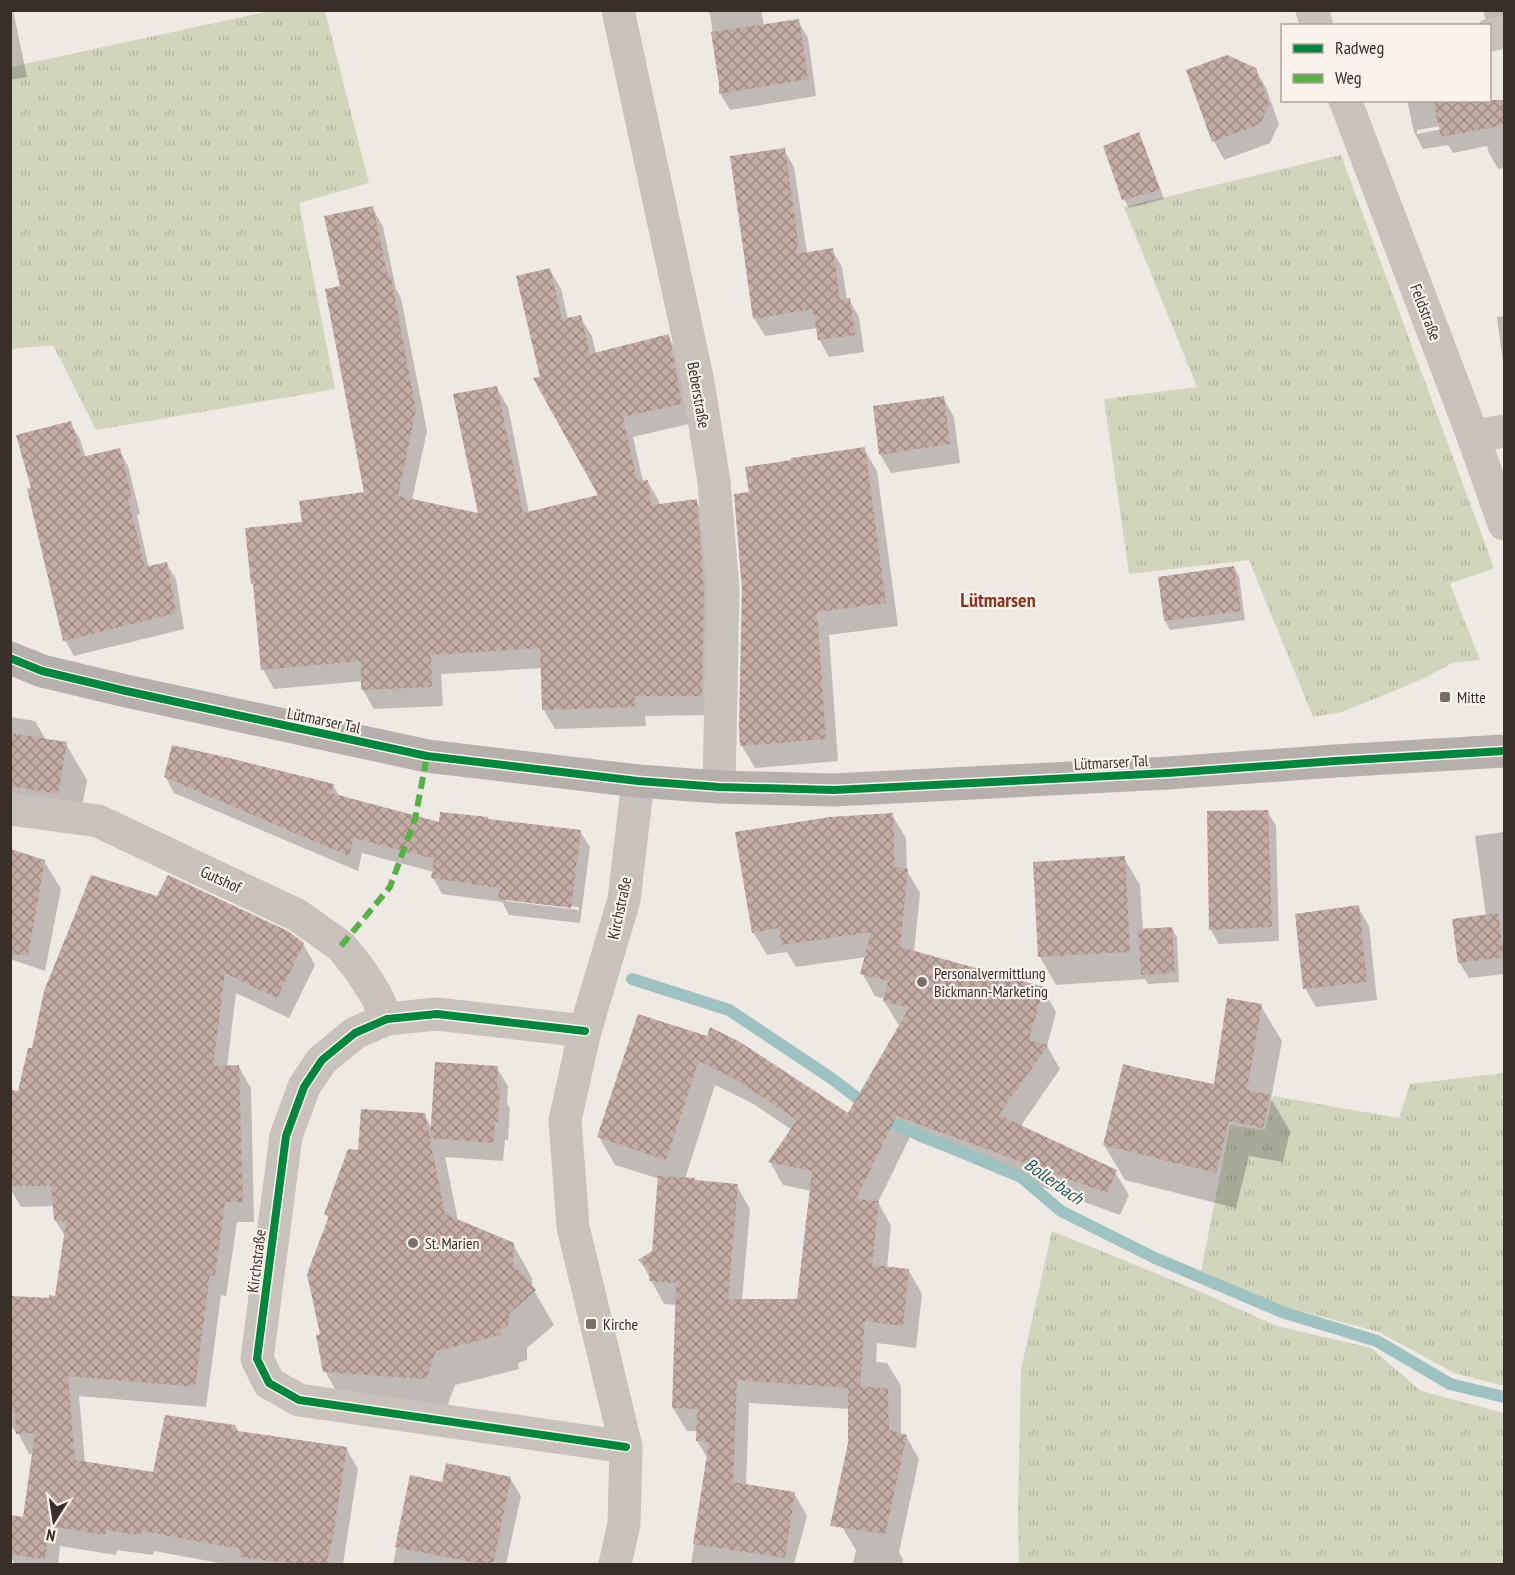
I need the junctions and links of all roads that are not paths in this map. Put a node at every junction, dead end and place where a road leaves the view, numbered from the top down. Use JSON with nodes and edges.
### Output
{"nodes":[{"id":1,"x":618,"y":10,"type":"edge"},
{"id":2,"x":1346,"y":102,"type":"edge"},
{"id":3,"x":1489,"y":434,"type":"edge"},
{"id":4,"x":1504,"y":524,"type":"edge"},
{"id":5,"x":10,"y":658,"type":"edge"},
{"id":6,"x":1504,"y":751,"type":"edge"},
{"id":7,"x":638,"y":781,"type":"junction"},
{"id":8,"x":719,"y":787,"type":"junction"},
{"id":9,"x":10,"y":809,"type":"edge"},
{"id":10,"x":387,"y":1019,"type":"junction"},
{"id":11,"x":585,"y":1031,"type":"junction"},
{"id":12,"x":626,"y":1447,"type":"junction"},
{"id":13,"x":615,"y":1564,"type":"edge"}],
"edges":[{"from":1,"to":8,"type":"street","name":"Beberstraße"},
{"from":2,"to":3,"type":"street","name":"Feldstraße"},
{"from":3,"to":4,"type":"street","name":"Feldstraße"},
{"from":5,"to":7,"type":"main road","name":"Lütmarser Tal"},
{"from":6,"to":8,"type":"main road","name":"Lütmarser Tal"},
{"from":7,"to":8,"type":"main road","name":"Lütmarser Tal"},
{"from":7,"to":11,"type":"street","name":"Kirchstraße"},
{"from":9,"to":10,"type":"street","name":"Gutshof"},
{"from":10,"to":11,"type":"street","name":"Kirchstraße"},
{"from":10,"to":12,"type":"street","name":"Kirchstraße"},
{"from":11,"to":12,"type":"street","name":"Kirchstraße"},
{"from":12,"to":13,"type":"street","name":"Kirchstraße"}]}
